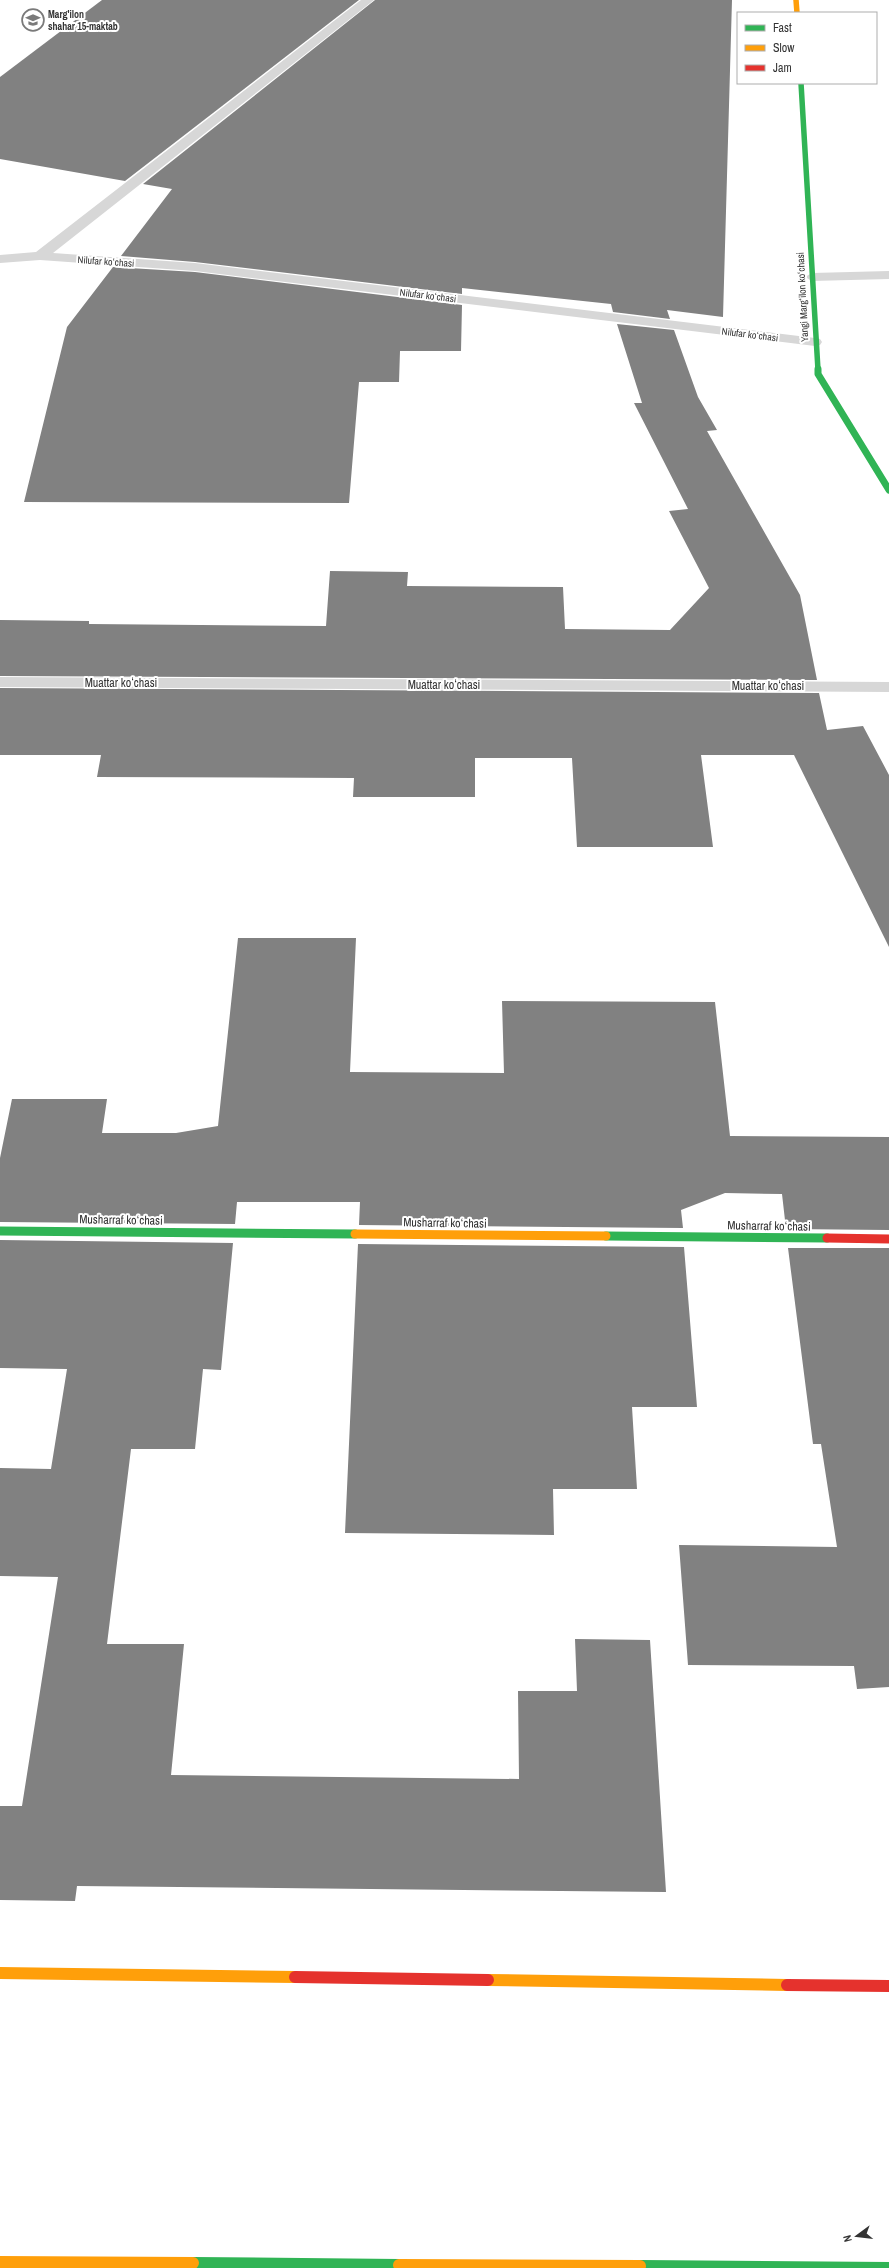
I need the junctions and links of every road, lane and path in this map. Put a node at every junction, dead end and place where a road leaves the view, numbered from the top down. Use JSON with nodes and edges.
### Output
{"nodes":[{"id":1,"x":368,"y":0,"type":"edge"},
{"id":2,"x":796,"y":0,"type":"edge"},
{"id":3,"x":797,"y":12,"type":"edge"},
{"id":4,"x":801,"y":84,"type":"edge"},
{"id":5,"x":40,"y":256,"type":"junction"},
{"id":6,"x":0,"y":259,"type":"edge"},
{"id":7,"x":889,"y":274,"type":"edge"},
{"id":8,"x":812,"y":277,"type":"junction"},
{"id":9,"x":815,"y":342,"type":"junction"},
{"id":10,"x":889,"y":490,"type":"edge"},
{"id":11,"x":0,"y":682,"type":"edge"},
{"id":12,"x":889,"y":687,"type":"edge"},
{"id":13,"x":0,"y":1231,"type":"edge"},
{"id":14,"x":889,"y":1239,"type":"edge"},
{"id":15,"x":0,"y":1973,"type":"edge"},
{"id":16,"x":889,"y":1986,"type":"edge"},
{"id":17,"x":0,"y":2262,"type":"edge"},
{"id":18,"x":889,"y":2268,"type":"edge"}],
"edges":[{"from":1,"to":5,"type":"street"},
{"from":2,"to":3,"type":"main road"},
{"from":4,"to":8,"type":"main road","name":"Yangi Margʻilon koʻchasi"},
{"from":5,"to":6,"type":"street","name":"Nilufar koʻchasi"},
{"from":5,"to":9,"type":"street","name":"Nilufar koʻchasi"},
{"from":7,"to":8,"type":"street"},
{"from":8,"to":9,"type":"main road","name":"Yangi Margʻilon koʻchasi"},
{"from":9,"to":10,"type":"main road","name":"Yangi Margʻilon koʻchasi"},
{"from":11,"to":12,"type":"street","name":"Muattar koʻchasi"},
{"from":13,"to":14,"type":"main road","name":"Musharraf koʻchasi"},
{"from":15,"to":16,"type":"main road"},
{"from":17,"to":18,"type":"main road"}]}
